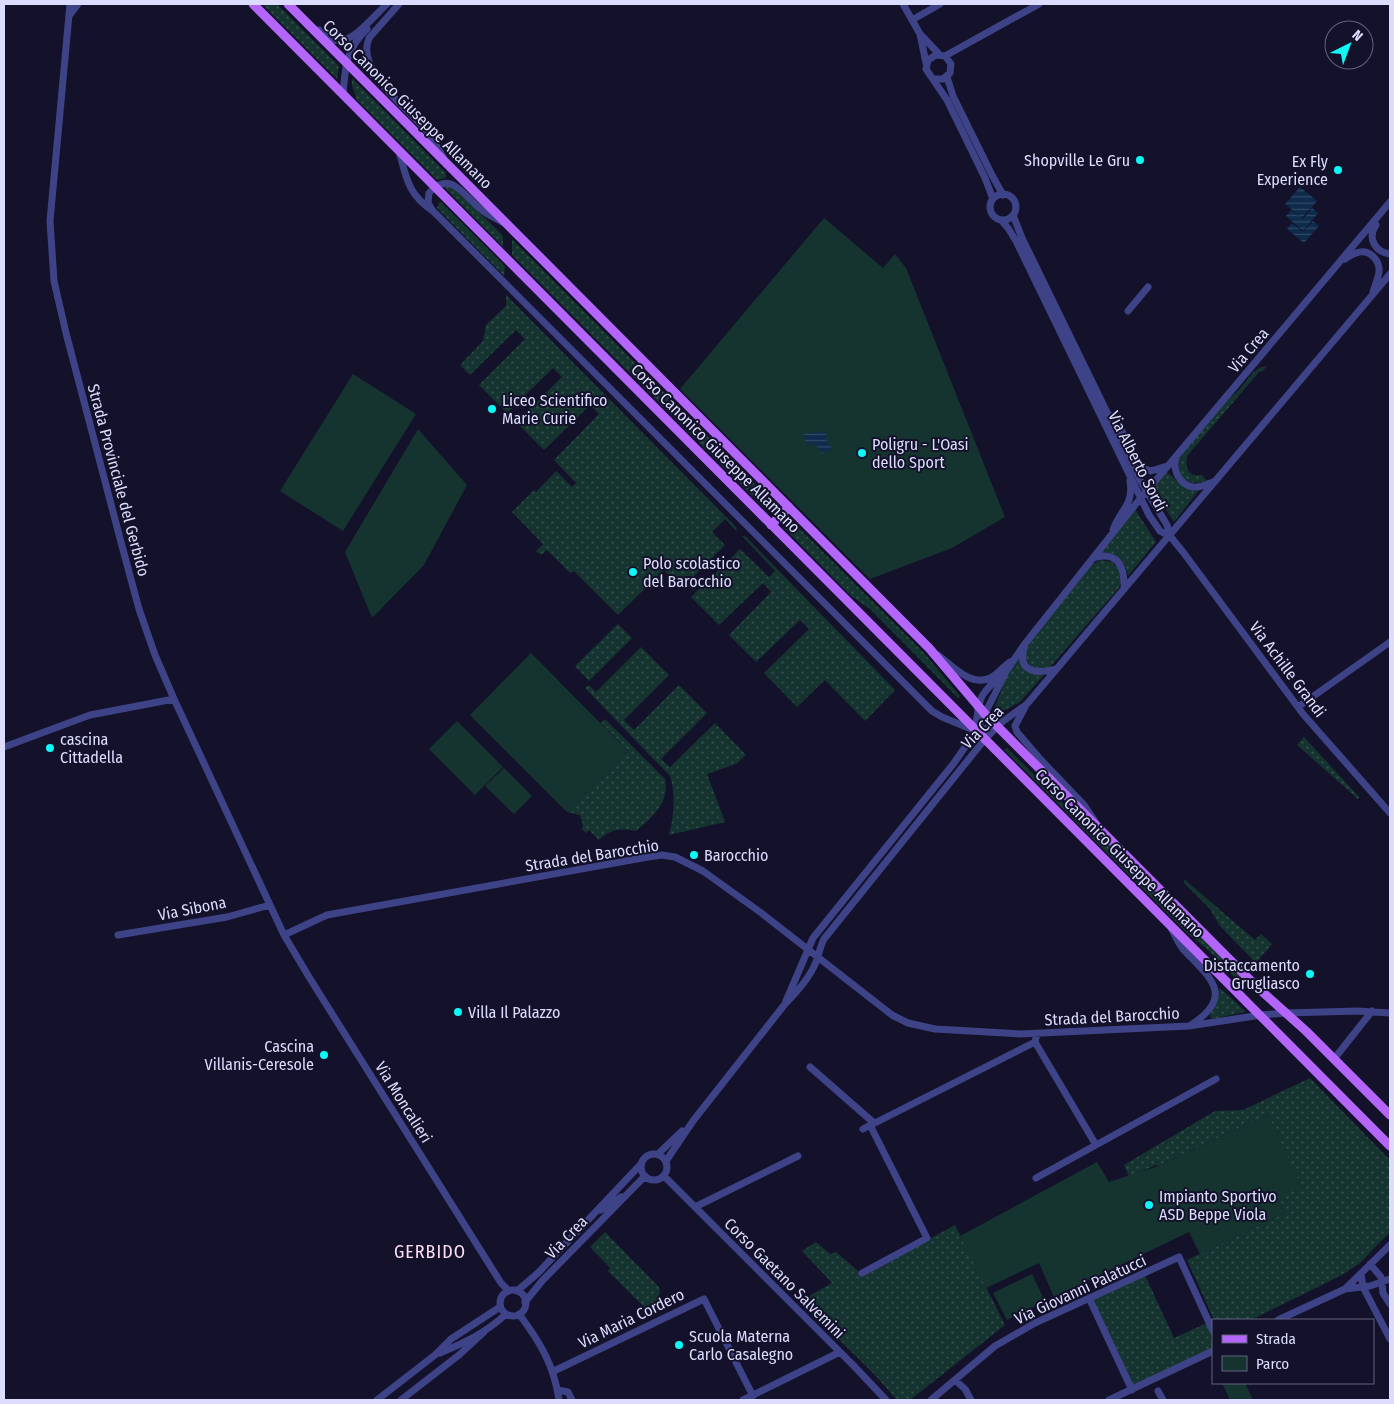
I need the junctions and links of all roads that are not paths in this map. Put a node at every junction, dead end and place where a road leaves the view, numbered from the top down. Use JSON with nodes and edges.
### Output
{"nodes":[{"id":1,"x":70,"y":4,"type":"edge"},
{"id":2,"x":78,"y":4,"type":"edge"},
{"id":3,"x":253,"y":4,"type":"edge"},
{"id":4,"x":288,"y":4,"type":"edge"},
{"id":5,"x":387,"y":4,"type":"edge"},
{"id":6,"x":393,"y":4,"type":"edge"},
{"id":7,"x":398,"y":4,"type":"edge"},
{"id":8,"x":903,"y":4,"type":"edge"},
{"id":9,"x":940,"y":4,"type":"edge"},
{"id":10,"x":1039,"y":4,"type":"edge"},
{"id":11,"x":299,"y":15,"type":"junction"},
{"id":12,"x":69,"y":16,"type":"junction"},
{"id":13,"x":912,"y":20,"type":"junction"},
{"id":14,"x":920,"y":34,"type":"junction"},
{"id":15,"x":942,"y":55,"type":"junction"},
{"id":16,"x":346,"y":63,"type":"junction"},
{"id":17,"x":926,"y":63,"type":"junction"},
{"id":18,"x":947,"y":77,"type":"junction"},
{"id":19,"x":933,"y":79,"type":"junction"},
{"id":20,"x":343,"y":95,"type":"junction"},
{"id":21,"x":399,"y":151,"type":"junction"},
{"id":22,"x":447,"y":164,"type":"junction"},
{"id":23,"x":435,"y":186,"type":"junction"},
{"id":24,"x":1003,"y":195,"type":"junction"},
{"id":25,"x":993,"y":200,"type":"junction"},
{"id":26,"x":1388,"y":205,"type":"edge"},
{"id":27,"x":432,"y":211,"type":"junction"},
{"id":28,"x":1013,"y":215,"type":"junction"},
{"id":29,"x":1001,"y":220,"type":"junction"},
{"id":30,"x":508,"y":225,"type":"junction"},
{"id":31,"x":1390,"y":254,"type":"edge"},
{"id":32,"x":1340,"y":262,"type":"junction"},
{"id":33,"x":1390,"y":274,"type":"edge"},
{"id":34,"x":1148,"y":287,"type":"dead end"},
{"id":35,"x":1371,"y":297,"type":"junction"},
{"id":36,"x":1128,"y":310,"type":"dead end"},
{"id":37,"x":1084,"y":374,"type":"junction"},
{"id":38,"x":1107,"y":413,"type":"junction"},
{"id":39,"x":1178,"y":456,"type":"junction"},
{"id":40,"x":1170,"y":465,"type":"junction"},
{"id":41,"x":1129,"y":475,"type":"junction"},
{"id":42,"x":1216,"y":480,"type":"junction"},
{"id":43,"x":1144,"y":494,"type":"junction"},
{"id":44,"x":789,"y":507,"type":"junction"},
{"id":45,"x":771,"y":525,"type":"junction"},
{"id":46,"x":1112,"y":534,"type":"junction"},
{"id":47,"x":1170,"y":536,"type":"junction"},
{"id":48,"x":1093,"y":558,"type":"junction"},
{"id":49,"x":1124,"y":590,"type":"junction"},
{"id":50,"x":1390,"y":642,"type":"edge"},
{"id":51,"x":1024,"y":645,"type":"junction"},
{"id":52,"x":928,"y":648,"type":"junction"},
{"id":53,"x":1015,"y":658,"type":"junction"},
{"id":54,"x":1057,"y":669,"type":"junction"},
{"id":55,"x":1007,"y":670,"type":"junction"},
{"id":56,"x":174,"y":699,"type":"junction"},
{"id":57,"x":1027,"y":704,"type":"junction"},
{"id":58,"x":978,"y":706,"type":"junction"},
{"id":59,"x":1298,"y":707,"type":"junction"},
{"id":60,"x":985,"y":714,"type":"junction"},
{"id":61,"x":998,"y":726,"type":"junction"},
{"id":62,"x":976,"y":731,"type":"junction"},
{"id":63,"x":985,"y":740,"type":"junction"},
{"id":64,"x":4,"y":747,"type":"edge"},
{"id":65,"x":1389,"y":810,"type":"edge"},
{"id":66,"x":1100,"y":830,"type":"junction"},
{"id":67,"x":270,"y":904,"type":"junction"},
{"id":68,"x":1167,"y":921,"type":"junction"},
{"id":69,"x":118,"y":935,"type":"dead end"},
{"id":70,"x":284,"y":935,"type":"junction"},
{"id":71,"x":809,"y":951,"type":"junction"},
{"id":72,"x":817,"y":958,"type":"junction"},
{"id":73,"x":785,"y":1004,"type":"junction"},
{"id":74,"x":1372,"y":1012,"type":"junction"},
{"id":75,"x":1286,"y":1013,"type":"junction"},
{"id":76,"x":1390,"y":1013,"type":"edge"},
{"id":77,"x":1261,"y":1015,"type":"junction"},
{"id":78,"x":1189,"y":1026,"type":"junction"},
{"id":79,"x":1036,"y":1038,"type":"junction"},
{"id":80,"x":1334,"y":1059,"type":"junction"},
{"id":81,"x":810,"y":1067,"type":"dead end"},
{"id":82,"x":1216,"y":1079,"type":"dead end"},
{"id":83,"x":1390,"y":1115,"type":"edge"},
{"id":84,"x":693,"y":1120,"type":"junction"},
{"id":85,"x":869,"y":1126,"type":"junction"},
{"id":86,"x":1096,"y":1145,"type":"junction"},
{"id":87,"x":1390,"y":1146,"type":"edge"},
{"id":88,"x":658,"y":1154,"type":"junction"},
{"id":89,"x":798,"y":1156,"type":"dead end"},
{"id":90,"x":666,"y":1161,"type":"junction"},
{"id":91,"x":641,"y":1164,"type":"junction"},
{"id":92,"x":645,"y":1176,"type":"junction"},
{"id":93,"x":664,"y":1176,"type":"junction"},
{"id":94,"x":1036,"y":1178,"type":"dead end"},
{"id":95,"x":628,"y":1193,"type":"junction"},
{"id":96,"x":695,"y":1207,"type":"junction"},
{"id":97,"x":594,"y":1214,"type":"junction"},
{"id":98,"x":1390,"y":1245,"type":"edge"},
{"id":99,"x":1370,"y":1264,"type":"junction"},
{"id":100,"x":862,"y":1273,"type":"dead end"},
{"id":101,"x":1361,"y":1274,"type":"junction"},
{"id":102,"x":1390,"y":1279,"type":"edge"},
{"id":103,"x":1382,"y":1282,"type":"junction"},
{"id":104,"x":1363,"y":1288,"type":"junction"},
{"id":105,"x":1345,"y":1289,"type":"junction"},
{"id":106,"x":515,"y":1295,"type":"junction"},
{"id":107,"x":1089,"y":1298,"type":"junction"},
{"id":108,"x":1390,"y":1304,"type":"edge"},
{"id":109,"x":500,"y":1307,"type":"junction"},
{"id":110,"x":506,"y":1314,"type":"junction"},
{"id":111,"x":519,"y":1314,"type":"junction"},
{"id":112,"x":1280,"y":1319,"type":"edge"},
{"id":113,"x":1212,"y":1329,"type":"edge"},
{"id":114,"x":484,"y":1332,"type":"junction"},
{"id":115,"x":1390,"y":1339,"type":"edge"},
{"id":116,"x":1212,"y":1351,"type":"edge"},
{"id":117,"x":840,"y":1352,"type":"junction"},
{"id":118,"x":435,"y":1355,"type":"junction"},
{"id":119,"x":554,"y":1371,"type":"junction"},
{"id":120,"x":955,"y":1380,"type":"junction"},
{"id":121,"x":558,"y":1390,"type":"junction"},
{"id":122,"x":1132,"y":1390,"type":"junction"},
{"id":123,"x":1158,"y":1391,"type":"dead end"},
{"id":124,"x":753,"y":1396,"type":"junction"},
{"id":125,"x":377,"y":1400,"type":"edge"},
{"id":126,"x":401,"y":1400,"type":"edge"},
{"id":127,"x":559,"y":1400,"type":"edge"},
{"id":128,"x":572,"y":1400,"type":"edge"},
{"id":129,"x":743,"y":1400,"type":"edge"},
{"id":130,"x":886,"y":1400,"type":"edge"},
{"id":131,"x":931,"y":1400,"type":"edge"},
{"id":132,"x":971,"y":1400,"type":"edge"},
{"id":133,"x":1110,"y":1400,"type":"edge"},
{"id":134,"x":1163,"y":1400,"type":"edge"}],
"edges":[{"from":1,"to":12,"type":"street","name":"Strada Provinciale del Gerbido"},
{"from":2,"to":12,"type":"street"},
{"from":3,"to":20,"type":"main road","name":"Corso Canonico Giuseppe Allamano"},
{"from":4,"to":11,"type":"main road","name":"Corso Canonico Giuseppe Allamano"},
{"from":5,"to":11,"type":"street"},
{"from":6,"to":16,"type":"street"},
{"from":7,"to":22,"type":"street"},
{"from":8,"to":13,"type":"street","name":"Via Alberto Sordi"},
{"from":9,"to":13,"type":"street"},
{"from":10,"to":15,"type":"street"},
{"from":11,"to":16,"type":"main road","name":"Corso Canonico Giuseppe Allamano"},
{"from":12,"to":56,"type":"street","name":"Strada Provinciale del Gerbido"},
{"from":13,"to":14,"type":"street","name":"Via Alberto Sordi"},
{"from":14,"to":15,"type":"street","name":"Via Alberto Sordi"},
{"from":14,"to":17,"type":"street","name":"Via Alberto Sordi"},
{"from":15,"to":17,"type":"street"},
{"from":15,"to":18,"type":"street","name":"Via Alberto Sordi"},
{"from":16,"to":20,"type":"street"},
{"from":16,"to":22,"type":"main road","name":"Corso Canonico Giuseppe Allamano"},
{"from":17,"to":19,"type":"street","name":"Via Alberto Sordi"},
{"from":18,"to":19,"type":"street"},
{"from":18,"to":24,"type":"street","name":"Via Alberto Sordi"},
{"from":19,"to":25,"type":"street","name":"Via Alberto Sordi"},
{"from":20,"to":21,"type":"main road","name":"Corso Canonico Giuseppe Allamano"},
{"from":21,"to":23,"type":"main road","name":"Corso Canonico Giuseppe Allamano"},
{"from":21,"to":27,"type":"street","name":"Corso Canonico Giuseppe Allamano"},
{"from":22,"to":30,"type":"main road","name":"Corso Canonico Giuseppe Allamano"},
{"from":23,"to":27,"type":"street"},
{"from":23,"to":30,"type":"street","name":"Corso Canonico Giuseppe Allamano"},
{"from":23,"to":45,"type":"main road","name":"Corso Canonico Giuseppe Allamano"},
{"from":24,"to":25,"type":"street"},
{"from":24,"to":28,"type":"street","name":"Via Alberto Sordi"},
{"from":25,"to":29,"type":"street","name":"Via Alberto Sordi"},
{"from":26,"to":31,"type":"street","name":"Via Crea"},
{"from":26,"to":32,"type":"street","name":"Via Crea"},
{"from":27,"to":62,"type":"street","name":"Corso Canonico Giuseppe Allamano"},
{"from":28,"to":29,"type":"street"},
{"from":28,"to":37,"type":"street","name":"Via Alberto Sordi"},
{"from":29,"to":37,"type":"street","name":"Via Alberto Sordi"},
{"from":30,"to":44,"type":"main road","name":"Corso Canonico Giuseppe Allamano"},
{"from":32,"to":35,"type":"street","name":"Via Crea"},
{"from":32,"to":39,"type":"street","name":"Via Crea"},
{"from":33,"to":35,"type":"street","name":"Via Crea"},
{"from":34,"to":36,"type":"street"},
{"from":35,"to":42,"type":"street","name":"Via Crea"},
{"from":37,"to":38,"type":"street","name":"Via Alberto Sordi"},
{"from":37,"to":41,"type":"street","name":"Via Alberto Sordi"},
{"from":38,"to":40,"type":"street","name":"Via Alberto Sordi"},
{"from":38,"to":43,"type":"street","name":"Via Alberto Sordi"},
{"from":39,"to":40,"type":"street","name":"Via Crea"},
{"from":39,"to":42,"type":"street"},
{"from":40,"to":43,"type":"street","name":"Via Crea"},
{"from":41,"to":43,"type":"street","name":"Via Alberto Sordi"},
{"from":41,"to":46,"type":"street","name":"Via Crea"},
{"from":42,"to":47,"type":"street","name":"Via Crea"},
{"from":43,"to":46,"type":"street","name":"Via Crea"},
{"from":43,"to":47,"type":"street","name":"Via Alberto Sordi"},
{"from":44,"to":45,"type":"main road"},
{"from":44,"to":52,"type":"main road","name":"Corso Canonico Giuseppe Allamano"},
{"from":45,"to":62,"type":"main road","name":"Corso Canonico Giuseppe Allamano"},
{"from":46,"to":48,"type":"street","name":"Via Crea"},
{"from":47,"to":49,"type":"street","name":"Via Crea"},
{"from":47,"to":59,"type":"street","name":"Via Achille Grandi"},
{"from":48,"to":49,"type":"street"},
{"from":48,"to":51,"type":"street","name":"Via Crea"},
{"from":49,"to":54,"type":"street","name":"Via Crea"},
{"from":50,"to":59,"type":"street"},
{"from":51,"to":53,"type":"street","name":"Via Crea"},
{"from":51,"to":54,"type":"street"},
{"from":52,"to":53,"type":"street"},
{"from":52,"to":58,"type":"main road","name":"Corso Canonico Giuseppe Allamano"},
{"from":53,"to":55,"type":"street","name":"Via Crea"},
{"from":54,"to":57,"type":"street","name":"Via Crea"},
{"from":55,"to":58,"type":"street","name":"Via Crea"},
{"from":55,"to":60,"type":"street","name":"Via Crea"},
{"from":56,"to":64,"type":"street"},
{"from":56,"to":67,"type":"street","name":"Strada Provinciale del Gerbido"},
{"from":57,"to":61,"type":"street","name":"Via Crea"},
{"from":57,"to":66,"type":"street"},
{"from":58,"to":60,"type":"main road","name":"Corso Canonico Giuseppe Allamano"},
{"from":58,"to":62,"type":"street","name":"Via Crea"},
{"from":59,"to":65,"type":"street","name":"Via Achille Grandi"},
{"from":60,"to":61,"type":"main road","name":"Corso Canonico Giuseppe Allamano"},
{"from":60,"to":62,"type":"street","name":"Via Crea"},
{"from":61,"to":62,"type":"street"},
{"from":61,"to":63,"type":"street","name":"Via Crea"},
{"from":61,"to":66,"type":"main road","name":"Corso Canonico Giuseppe Allamano"},
{"from":62,"to":63,"type":"main road","name":"Corso Canonico Giuseppe Allamano"},
{"from":62,"to":71,"type":"street","name":"Via Crea"},
{"from":63,"to":68,"type":"main road","name":"Corso Canonico Giuseppe Allamano"},
{"from":63,"to":72,"type":"street","name":"Via Crea"},
{"from":66,"to":75,"type":"main road","name":"Corso Canonico Giuseppe Allamano"},
{"from":67,"to":69,"type":"street","name":"Via Sibona"},
{"from":67,"to":70,"type":"street","name":"Strada Provinciale del Gerbido"},
{"from":68,"to":77,"type":"main road","name":"Corso Canonico Giuseppe Allamano"},
{"from":68,"to":78,"type":"street","name":"Strada del Barocchio"},
{"from":70,"to":71,"type":"street","name":"Strada del Barocchio"},
{"from":70,"to":106,"type":"street","name":"Via Moncalieri"},
{"from":71,"to":72,"type":"street","name":"Strada del Barocchio"},
{"from":71,"to":73,"type":"street","name":"Via Crea"},
{"from":72,"to":73,"type":"street","name":"Via Crea"},
{"from":72,"to":79,"type":"street","name":"Strada del Barocchio"},
{"from":73,"to":84,"type":"street","name":"Via Crea"},
{"from":74,"to":75,"type":"street","name":"Strada del Barocchio"},
{"from":74,"to":76,"type":"street","name":"Strada del Barocchio"},
{"from":74,"to":80,"type":"street"},
{"from":75,"to":77,"type":"street","name":"Strada del Barocchio"},
{"from":75,"to":80,"type":"main road","name":"Corso Canonico Giuseppe Allamano"},
{"from":77,"to":78,"type":"street","name":"Strada del Barocchio"},
{"from":77,"to":87,"type":"main road","name":"Corso Canonico Giuseppe Allamano"},
{"from":78,"to":79,"type":"street","name":"Strada del Barocchio"},
{"from":79,"to":85,"type":"street","name":"Strada del Barocchio"},
{"from":79,"to":86,"type":"street","name":"Strada del Barocchio"},
{"from":80,"to":83,"type":"main road","name":"Corso Canonico Giuseppe Allamano"},
{"from":81,"to":85,"type":"street"},
{"from":82,"to":86,"type":"street"},
{"from":84,"to":88,"type":"street","name":"Via Crea"},
{"from":84,"to":90,"type":"street","name":"Via Crea"},
{"from":85,"to":100,"type":"street"},
{"from":86,"to":94,"type":"street"},
{"from":88,"to":90,"type":"street"},
{"from":88,"to":91,"type":"street"},
{"from":89,"to":96,"type":"street"},
{"from":90,"to":93,"type":"street"},
{"from":91,"to":92,"type":"street"},
{"from":91,"to":97,"type":"street","name":"Via Crea"},
{"from":92,"to":93,"type":"street"},
{"from":92,"to":95,"type":"street","name":"Via Crea"},
{"from":93,"to":96,"type":"street","name":"Corso Gaetano Salvemini"},
{"from":95,"to":97,"type":"street","name":"Via Crea"},
{"from":95,"to":106,"type":"street","name":"Via Crea"},
{"from":96,"to":117,"type":"street","name":"Corso Gaetano Salvemini"},
{"from":97,"to":106,"type":"street","name":"Via Crea"},
{"from":98,"to":99,"type":"street"},
{"from":99,"to":101,"type":"street"},
{"from":99,"to":103,"type":"street"},
{"from":101,"to":104,"type":"street"},
{"from":101,"to":105,"type":"street"},
{"from":102,"to":103,"type":"street"},
{"from":103,"to":104,"type":"street"},
{"from":103,"to":108,"type":"street"},
{"from":104,"to":105,"type":"street"},
{"from":104,"to":115,"type":"street"},
{"from":105,"to":112,"type":"street"},
{"from":106,"to":109,"type":"street"},
{"from":106,"to":111,"type":"street"},
{"from":107,"to":113,"type":"street","name":"Via Giovanni Palatucci"},
{"from":107,"to":120,"type":"street","name":"Via Giovanni Palatucci"},
{"from":107,"to":122,"type":"street"},
{"from":109,"to":110,"type":"street"},
{"from":109,"to":118,"type":"street"},
{"from":110,"to":111,"type":"street"},
{"from":110,"to":114,"type":"street"},
{"from":111,"to":119,"type":"street"},
{"from":114,"to":118,"type":"street"},
{"from":114,"to":126,"type":"street"},
{"from":116,"to":122,"type":"street"},
{"from":117,"to":124,"type":"street"},
{"from":117,"to":130,"type":"street","name":"Corso Gaetano Salvemini"},
{"from":118,"to":125,"type":"street"},
{"from":119,"to":121,"type":"street"},
{"from":119,"to":124,"type":"street","name":"Via Maria Cordero"},
{"from":120,"to":131,"type":"street","name":"Via Giovanni Palatucci"},
{"from":120,"to":132,"type":"street"},
{"from":121,"to":127,"type":"street"},
{"from":121,"to":128,"type":"street"},
{"from":122,"to":133,"type":"street"},
{"from":123,"to":134,"type":"street"},
{"from":124,"to":129,"type":"street"}]}
